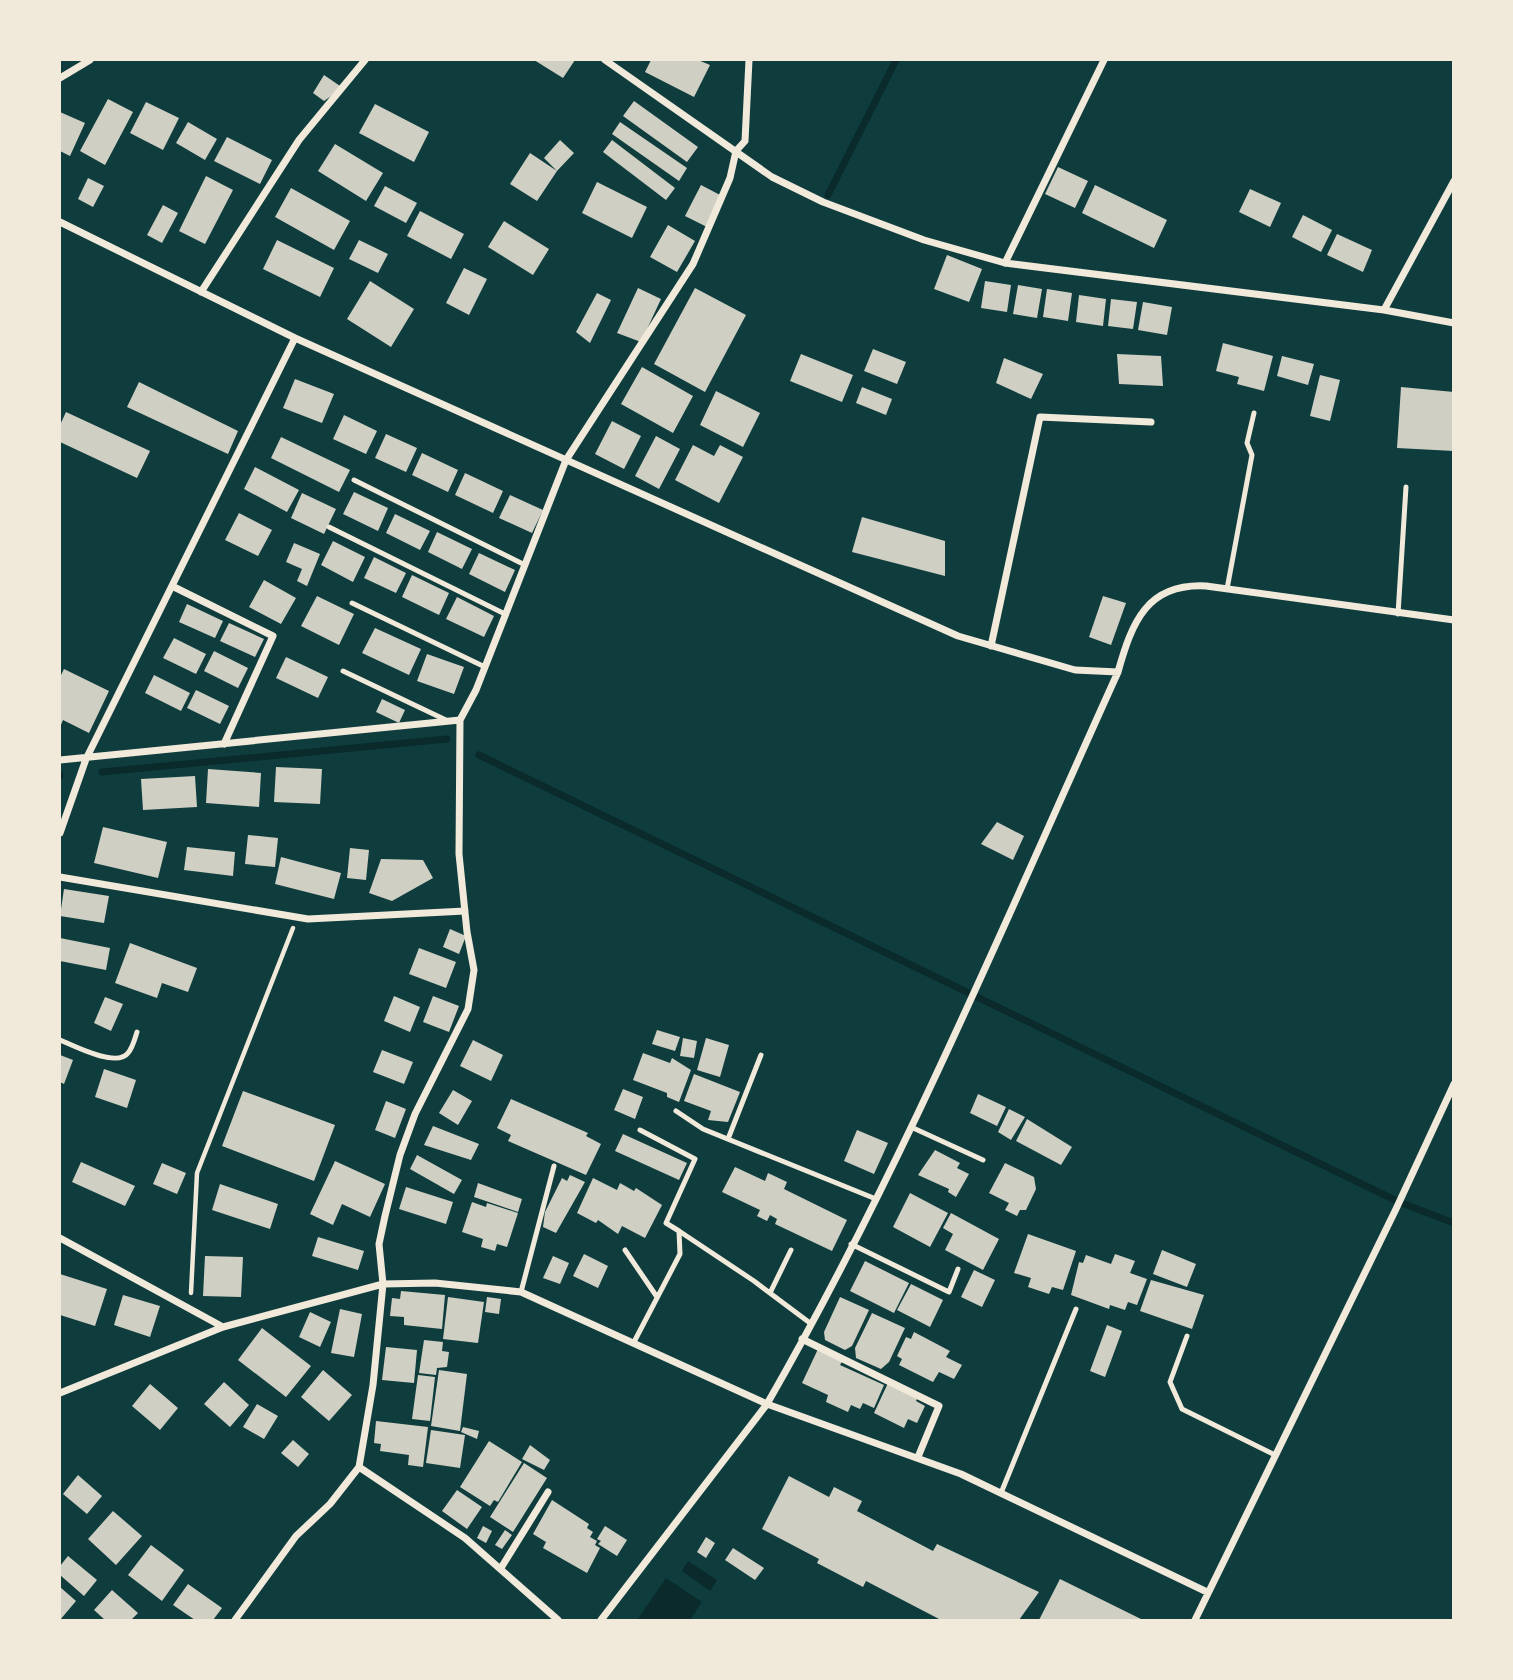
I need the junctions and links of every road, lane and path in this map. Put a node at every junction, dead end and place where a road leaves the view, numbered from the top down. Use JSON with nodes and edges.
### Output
{"nodes":[{"id":1,"x":90,"y":60,"type":"edge"},
{"id":2,"x":365,"y":60,"type":"edge"},
{"id":3,"x":605,"y":60,"type":"edge"},
{"id":4,"x":749,"y":60,"type":"edge"},
{"id":5,"x":1104,"y":60,"type":"edge"},
{"id":6,"x":61,"y":76,"type":"edge"},
{"id":7,"x":736,"y":152,"type":"junction"},
{"id":8,"x":1454,"y":181,"type":"edge"},
{"id":9,"x":60,"y":222,"type":"edge"},
{"id":10,"x":1005,"y":263,"type":"junction"},
{"id":11,"x":201,"y":292,"type":"junction"},
{"id":12,"x":1384,"y":310,"type":"junction"},
{"id":13,"x":1454,"y":323,"type":"edge"},
{"id":14,"x":295,"y":338,"type":"junction"},
{"id":15,"x":1254,"y":413,"type":"dead end"},
{"id":16,"x":1151,"y":422,"type":"dead end"},
{"id":17,"x":566,"y":460,"type":"junction"},
{"id":18,"x":354,"y":481,"type":"dead end"},
{"id":19,"x":1406,"y":487,"type":"dead end"},
{"id":20,"x":329,"y":527,"type":"dead end"},
{"id":21,"x":525,"y":565,"type":"junction"},
{"id":22,"x":172,"y":586,"type":"junction"},
{"id":23,"x":1227,"y":589,"type":"junction"},
{"id":24,"x":352,"y":603,"type":"dead end"},
{"id":25,"x":505,"y":614,"type":"junction"},
{"id":26,"x":1398,"y":614,"type":"junction"},
{"id":27,"x":1454,"y":620,"type":"edge"},
{"id":28,"x":991,"y":646,"type":"junction"},
{"id":29,"x":485,"y":667,"type":"junction"},
{"id":30,"x":343,"y":671,"type":"dead end"},
{"id":31,"x":1118,"y":672,"type":"junction"},
{"id":32,"x":460,"y":720,"type":"junction"},
{"id":33,"x":449,"y":721,"type":"junction"},
{"id":34,"x":224,"y":744,"type":"junction"},
{"id":35,"x":86,"y":759,"type":"junction"},
{"id":36,"x":60,"y":760,"type":"edge"},
{"id":37,"x":60,"y":833,"type":"edge"},
{"id":38,"x":60,"y":877,"type":"edge"},
{"id":39,"x":465,"y":911,"type":"junction"},
{"id":40,"x":298,"y":917,"type":"junction"},
{"id":41,"x":137,"y":1032,"type":"dead end"},
{"id":42,"x":60,"y":1040,"type":"edge"},
{"id":43,"x":761,"y":1055,"type":"dead end"},
{"id":44,"x":1454,"y":1084,"type":"edge"},
{"id":45,"x":676,"y":1111,"type":"dead end"},
{"id":46,"x":911,"y":1127,"type":"junction"},
{"id":47,"x":640,"y":1130,"type":"dead end"},
{"id":48,"x":728,"y":1139,"type":"junction"},
{"id":49,"x":983,"y":1160,"type":"dead end"},
{"id":50,"x":554,"y":1166,"type":"dead end"},
{"id":51,"x":876,"y":1199,"type":"junction"},
{"id":52,"x":679,"y":1231,"type":"junction"},
{"id":53,"x":60,"y":1238,"type":"edge"},
{"id":54,"x":851,"y":1244,"type":"junction"},
{"id":55,"x":625,"y":1250,"type":"dead end"},
{"id":56,"x":791,"y":1250,"type":"dead end"},
{"id":57,"x":958,"y":1269,"type":"dead end"},
{"id":58,"x":383,"y":1284,"type":"junction"},
{"id":59,"x":521,"y":1292,"type":"junction"},
{"id":60,"x":770,"y":1293,"type":"junction"},
{"id":61,"x":657,"y":1297,"type":"junction"},
{"id":62,"x":190,"y":1308,"type":"junction"},
{"id":63,"x":1076,"y":1309,"type":"dead end"},
{"id":64,"x":810,"y":1323,"type":"junction"},
{"id":65,"x":223,"y":1327,"type":"junction"},
{"id":66,"x":1187,"y":1336,"type":"dead end"},
{"id":67,"x":802,"y":1339,"type":"junction"},
{"id":68,"x":634,"y":1342,"type":"junction"},
{"id":69,"x":60,"y":1393,"type":"edge"},
{"id":70,"x":767,"y":1404,"type":"junction"},
{"id":71,"x":1275,"y":1455,"type":"junction"},
{"id":72,"x":918,"y":1457,"type":"junction"},
{"id":73,"x":359,"y":1467,"type":"junction"},
{"id":74,"x":548,"y":1492,"type":"dead end"},
{"id":75,"x":1001,"y":1493,"type":"junction"},
{"id":76,"x":500,"y":1567,"type":"junction"},
{"id":77,"x":1207,"y":1592,"type":"junction"},
{"id":78,"x":235,"y":1620,"type":"edge"},
{"id":79,"x":558,"y":1620,"type":"edge"},
{"id":80,"x":601,"y":1620,"type":"edge"},
{"id":81,"x":1195,"y":1620,"type":"edge"}],
"edges":[{"from":1,"to":6,"type":"street"},
{"from":2,"to":11,"type":"street"},
{"from":3,"to":7,"type":"street"},
{"from":4,"to":7,"type":"street"},
{"from":5,"to":10,"type":"street"},
{"from":7,"to":10,"type":"street"},
{"from":7,"to":17,"type":"street"},
{"from":8,"to":12,"type":"street"},
{"from":9,"to":11,"type":"street"},
{"from":10,"to":12,"type":"street"},
{"from":11,"to":14,"type":"street"},
{"from":12,"to":13,"type":"street"},
{"from":14,"to":17,"type":"street"},
{"from":14,"to":22,"type":"street"},
{"from":15,"to":23,"type":"lane"},
{"from":16,"to":28,"type":"street"},
{"from":17,"to":21,"type":"street"},
{"from":17,"to":28,"type":"street"},
{"from":18,"to":21,"type":"lane"},
{"from":19,"to":26,"type":"lane"},
{"from":20,"to":25,"type":"lane"},
{"from":21,"to":25,"type":"street"},
{"from":22,"to":34,"type":"street"},
{"from":22,"to":35,"type":"street"},
{"from":23,"to":26,"type":"street"},
{"from":23,"to":31,"type":"street"},
{"from":24,"to":29,"type":"lane"},
{"from":25,"to":29,"type":"street"},
{"from":26,"to":27,"type":"street"},
{"from":28,"to":31,"type":"street"},
{"from":29,"to":32,"type":"street"},
{"from":30,"to":33,"type":"lane"},
{"from":31,"to":46,"type":"street"},
{"from":32,"to":33,"type":"street"},
{"from":32,"to":39,"type":"street"},
{"from":33,"to":34,"type":"street"},
{"from":34,"to":35,"type":"street"},
{"from":35,"to":36,"type":"street"},
{"from":35,"to":37,"type":"street"},
{"from":38,"to":40,"type":"street"},
{"from":39,"to":40,"type":"street"},
{"from":39,"to":58,"type":"street"},
{"from":40,"to":62,"type":"path"},
{"from":41,"to":42,"type":"lane"},
{"from":43,"to":48,"type":"lane"},
{"from":44,"to":71,"type":"street"},
{"from":45,"to":48,"type":"lane"},
{"from":46,"to":49,"type":"lane"},
{"from":46,"to":51,"type":"street"},
{"from":47,"to":52,"type":"lane"},
{"from":48,"to":51,"type":"lane"},
{"from":50,"to":59,"type":"lane"},
{"from":51,"to":54,"type":"street"},
{"from":52,"to":60,"type":"lane"},
{"from":52,"to":61,"type":"lane"},
{"from":53,"to":62,"type":"street"},
{"from":54,"to":57,"type":"lane"},
{"from":54,"to":64,"type":"street"},
{"from":55,"to":61,"type":"lane"},
{"from":56,"to":60,"type":"lane"},
{"from":58,"to":59,"type":"street"},
{"from":58,"to":65,"type":"street"},
{"from":58,"to":73,"type":"street"},
{"from":59,"to":68,"type":"street"},
{"from":60,"to":64,"type":"lane"},
{"from":61,"to":68,"type":"lane"},
{"from":62,"to":65,"type":"street"},
{"from":63,"to":75,"type":"lane"},
{"from":64,"to":67,"type":"street"},
{"from":65,"to":69,"type":"street"},
{"from":66,"to":71,"type":"lane"},
{"from":67,"to":70,"type":"street"},
{"from":67,"to":72,"type":"street"},
{"from":68,"to":70,"type":"street"},
{"from":70,"to":72,"type":"street"},
{"from":70,"to":80,"type":"street"},
{"from":71,"to":77,"type":"street"},
{"from":72,"to":75,"type":"street"},
{"from":73,"to":76,"type":"street"},
{"from":73,"to":78,"type":"street"},
{"from":74,"to":76,"type":"street"},
{"from":75,"to":77,"type":"street"},
{"from":76,"to":79,"type":"street"},
{"from":77,"to":81,"type":"street"}]}
